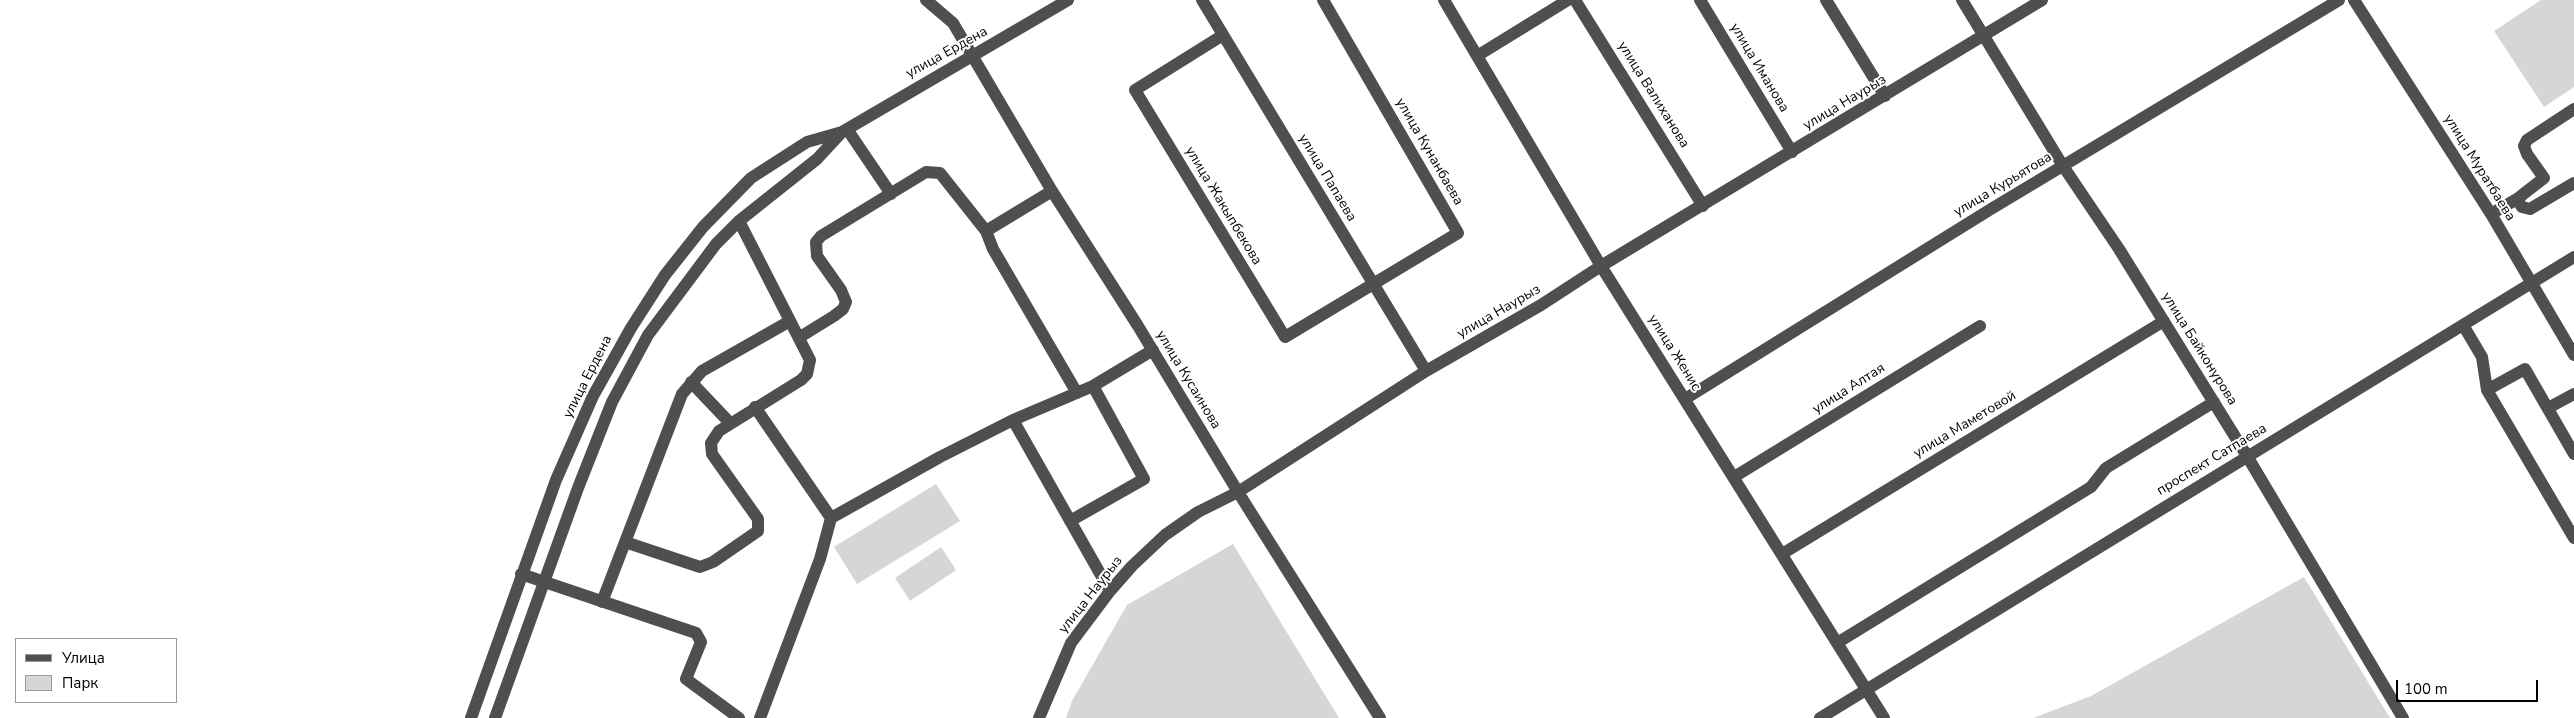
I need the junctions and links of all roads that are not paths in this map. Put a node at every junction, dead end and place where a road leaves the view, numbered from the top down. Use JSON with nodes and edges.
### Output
{"nodes":[{"id":1,"x":926,"y":0,"type":"edge"},
{"id":2,"x":1068,"y":0,"type":"edge"},
{"id":3,"x":1202,"y":0,"type":"edge"},
{"id":4,"x":1324,"y":0,"type":"edge"},
{"id":5,"x":1444,"y":0,"type":"edge"},
{"id":6,"x":1568,"y":0,"type":"edge"},
{"id":7,"x":1575,"y":0,"type":"edge"},
{"id":8,"x":1700,"y":0,"type":"edge"},
{"id":9,"x":1826,"y":0,"type":"edge"},
{"id":10,"x":1962,"y":0,"type":"edge"},
{"id":11,"x":2042,"y":0,"type":"edge"},
{"id":12,"x":2339,"y":0,"type":"edge"},
{"id":13,"x":2354,"y":0,"type":"edge"},
{"id":14,"x":1223,"y":35,"type":"junction"},
{"id":15,"x":1983,"y":35,"type":"junction"},
{"id":16,"x":973,"y":56,"type":"junction"},
{"id":17,"x":1477,"y":56,"type":"junction"},
{"id":18,"x":1885,"y":96,"type":"junction"},
{"id":19,"x":2574,"y":109,"type":"edge"},
{"id":20,"x":844,"y":130,"type":"junction"},
{"id":21,"x":1792,"y":152,"type":"junction"},
{"id":22,"x":2063,"y":166,"type":"junction"},
{"id":23,"x":2574,"y":183,"type":"edge"},
{"id":24,"x":1052,"y":192,"type":"junction"},
{"id":25,"x":891,"y":194,"type":"junction"},
{"id":26,"x":2517,"y":199,"type":"junction"},
{"id":27,"x":1704,"y":206,"type":"junction"},
{"id":28,"x":2491,"y":214,"type":"junction"},
{"id":29,"x":739,"y":222,"type":"junction"},
{"id":30,"x":986,"y":231,"type":"junction"},
{"id":31,"x":2574,"y":257,"type":"edge"},
{"id":32,"x":1601,"y":266,"type":"junction"},
{"id":33,"x":2531,"y":283,"type":"junction"},
{"id":34,"x":1373,"y":284,"type":"junction"},
{"id":35,"x":790,"y":321,"type":"junction"},
{"id":36,"x":2164,"y":321,"type":"junction"},
{"id":37,"x":2462,"y":324,"type":"junction"},
{"id":38,"x":1980,"y":326,"type":"dead end"},
{"id":39,"x":800,"y":337,"type":"junction"},
{"id":40,"x":1153,"y":350,"type":"junction"},
{"id":41,"x":2573,"y":351,"type":"edge"},
{"id":42,"x":1426,"y":371,"type":"junction"},
{"id":43,"x":691,"y":382,"type":"junction"},
{"id":44,"x":1093,"y":386,"type":"junction"},
{"id":45,"x":2488,"y":390,"type":"junction"},
{"id":46,"x":1077,"y":392,"type":"junction"},
{"id":47,"x":2574,"y":394,"type":"edge"},
{"id":48,"x":1685,"y":399,"type":"junction"},
{"id":49,"x":2214,"y":402,"type":"junction"},
{"id":50,"x":755,"y":407,"type":"junction"},
{"id":51,"x":2548,"y":408,"type":"junction"},
{"id":52,"x":1014,"y":420,"type":"junction"},
{"id":53,"x":730,"y":423,"type":"junction"},
{"id":54,"x":2574,"y":454,"type":"edge"},
{"id":55,"x":2247,"y":456,"type":"junction"},
{"id":56,"x":1734,"y":477,"type":"junction"},
{"id":57,"x":1238,"y":492,"type":"junction"},
{"id":58,"x":831,"y":518,"type":"junction"},
{"id":59,"x":1070,"y":520,"type":"junction"},
{"id":60,"x":2574,"y":538,"type":"edge"},
{"id":61,"x":625,"y":542,"type":"junction"},
{"id":62,"x":1782,"y":554,"type":"junction"},
{"id":63,"x":521,"y":574,"type":"junction"},
{"id":64,"x":544,"y":583,"type":"junction"},
{"id":65,"x":1110,"y":590,"type":"junction"},
{"id":66,"x":602,"y":602,"type":"junction"},
{"id":67,"x":1837,"y":643,"type":"junction"},
{"id":68,"x":1867,"y":690,"type":"junction"},
{"id":69,"x":471,"y":718,"type":"edge"},
{"id":70,"x":495,"y":718,"type":"edge"},
{"id":71,"x":739,"y":718,"type":"edge"},
{"id":72,"x":760,"y":718,"type":"edge"},
{"id":73,"x":1038,"y":718,"type":"edge"},
{"id":74,"x":1380,"y":718,"type":"edge"},
{"id":75,"x":1820,"y":718,"type":"edge"},
{"id":76,"x":1884,"y":718,"type":"edge"},
{"id":77,"x":2403,"y":718,"type":"edge"}],
"edges":[{"from":1,"to":16,"type":"street","name":"улица Кусаинова"},
{"from":2,"to":16,"type":"street","name":"улица Ердена"},
{"from":3,"to":14,"type":"street","name":"улица Папаева"},
{"from":4,"to":34,"type":"street","name":"улица Кунанбаева"},
{"from":5,"to":17,"type":"street","name":"улица Женис"},
{"from":6,"to":17,"type":"street"},
{"from":7,"to":27,"type":"street","name":"улица Валиханова"},
{"from":8,"to":21,"type":"street","name":"улица Иманова"},
{"from":9,"to":18,"type":"street"},
{"from":10,"to":15,"type":"street","name":"улица Байконурова"},
{"from":11,"to":15,"type":"street","name":"улица Наурыз"},
{"from":12,"to":22,"type":"street","name":"улица Курьятова"},
{"from":13,"to":28,"type":"street","name":"улица Муратбаева"},
{"from":14,"to":34,"type":"street","name":"улица Папаева"},
{"from":14,"to":34,"type":"street","name":"улица Жакыпбекова"},
{"from":15,"to":18,"type":"street","name":"улица Наурыз"},
{"from":15,"to":22,"type":"street","name":"улица Байконурова"},
{"from":16,"to":20,"type":"street","name":"улица Ердена"},
{"from":16,"to":24,"type":"street","name":"улица Кусаинова"},
{"from":17,"to":32,"type":"street","name":"улица Женис"},
{"from":18,"to":21,"type":"street","name":"улица Наурыз"},
{"from":19,"to":26,"type":"street"},
{"from":20,"to":25,"type":"street"},
{"from":20,"to":29,"type":"street","name":"улица Ердена"},
{"from":20,"to":63,"type":"street","name":"улица Ердена"},
{"from":21,"to":27,"type":"street","name":"улица Наурыз"},
{"from":22,"to":36,"type":"street","name":"улица Байконурова"},
{"from":22,"to":48,"type":"street","name":"улица Курьятова"},
{"from":23,"to":26,"type":"street"},
{"from":24,"to":30,"type":"street"},
{"from":24,"to":40,"type":"street","name":"улица Кусаинова"},
{"from":25,"to":30,"type":"street"},
{"from":25,"to":39,"type":"street"},
{"from":26,"to":28,"type":"street"},
{"from":27,"to":32,"type":"street","name":"улица Наурыз"},
{"from":28,"to":33,"type":"street","name":"улица Муратбаева"},
{"from":29,"to":35,"type":"street"},
{"from":29,"to":64,"type":"street","name":"улица Ердена"},
{"from":30,"to":46,"type":"street"},
{"from":31,"to":33,"type":"street","name":"проспект Сатпаева"},
{"from":32,"to":42,"type":"street","name":"улица Наурыз"},
{"from":32,"to":48,"type":"street","name":"улица Женис"},
{"from":33,"to":37,"type":"street","name":"проспект Сатпаева"},
{"from":33,"to":41,"type":"street","name":"улица Муратбаева"},
{"from":34,"to":42,"type":"street","name":"улица Папаева"},
{"from":35,"to":39,"type":"street"},
{"from":35,"to":43,"type":"street"},
{"from":36,"to":49,"type":"street","name":"улица Байконурова"},
{"from":36,"to":62,"type":"street","name":"улица Маметовой"},
{"from":37,"to":45,"type":"street"},
{"from":37,"to":55,"type":"street","name":"проспект Сатпаева"},
{"from":38,"to":56,"type":"street","name":"улица Алтая"},
{"from":39,"to":50,"type":"street"},
{"from":40,"to":44,"type":"street"},
{"from":40,"to":57,"type":"street","name":"улица Кусаинова"},
{"from":42,"to":57,"type":"street","name":"улица Наурыз"},
{"from":43,"to":53,"type":"street"},
{"from":43,"to":61,"type":"street"},
{"from":44,"to":46,"type":"street"},
{"from":44,"to":59,"type":"street"},
{"from":45,"to":51,"type":"street"},
{"from":45,"to":60,"type":"street"},
{"from":46,"to":52,"type":"street"},
{"from":47,"to":51,"type":"street"},
{"from":48,"to":56,"type":"street","name":"улица Женис"},
{"from":49,"to":55,"type":"street","name":"улица Байконурова"},
{"from":49,"to":67,"type":"street"},
{"from":50,"to":53,"type":"street"},
{"from":50,"to":58,"type":"street"},
{"from":51,"to":54,"type":"street"},
{"from":52,"to":58,"type":"street"},
{"from":52,"to":59,"type":"street"},
{"from":53,"to":61,"type":"street"},
{"from":55,"to":68,"type":"street","name":"проспект Сатпаева"},
{"from":55,"to":77,"type":"street","name":"улица Байконурова"},
{"from":56,"to":62,"type":"street","name":"улица Женис"},
{"from":57,"to":65,"type":"street","name":"улица Наурыз"},
{"from":57,"to":74,"type":"street","name":"улица Кусаинова"},
{"from":58,"to":72,"type":"street"},
{"from":59,"to":65,"type":"street"},
{"from":61,"to":66,"type":"street"},
{"from":62,"to":67,"type":"street","name":"улица Женис"},
{"from":63,"to":64,"type":"street"},
{"from":63,"to":69,"type":"street","name":"улица Ердена"},
{"from":64,"to":66,"type":"street"},
{"from":64,"to":70,"type":"street","name":"улица Ердена"},
{"from":65,"to":73,"type":"street","name":"улица Наурыз"},
{"from":66,"to":71,"type":"street"},
{"from":67,"to":68,"type":"street","name":"улица Женис"},
{"from":68,"to":75,"type":"street","name":"проспект Сатпаева"},
{"from":68,"to":76,"type":"street","name":"улица Женис"}]}
